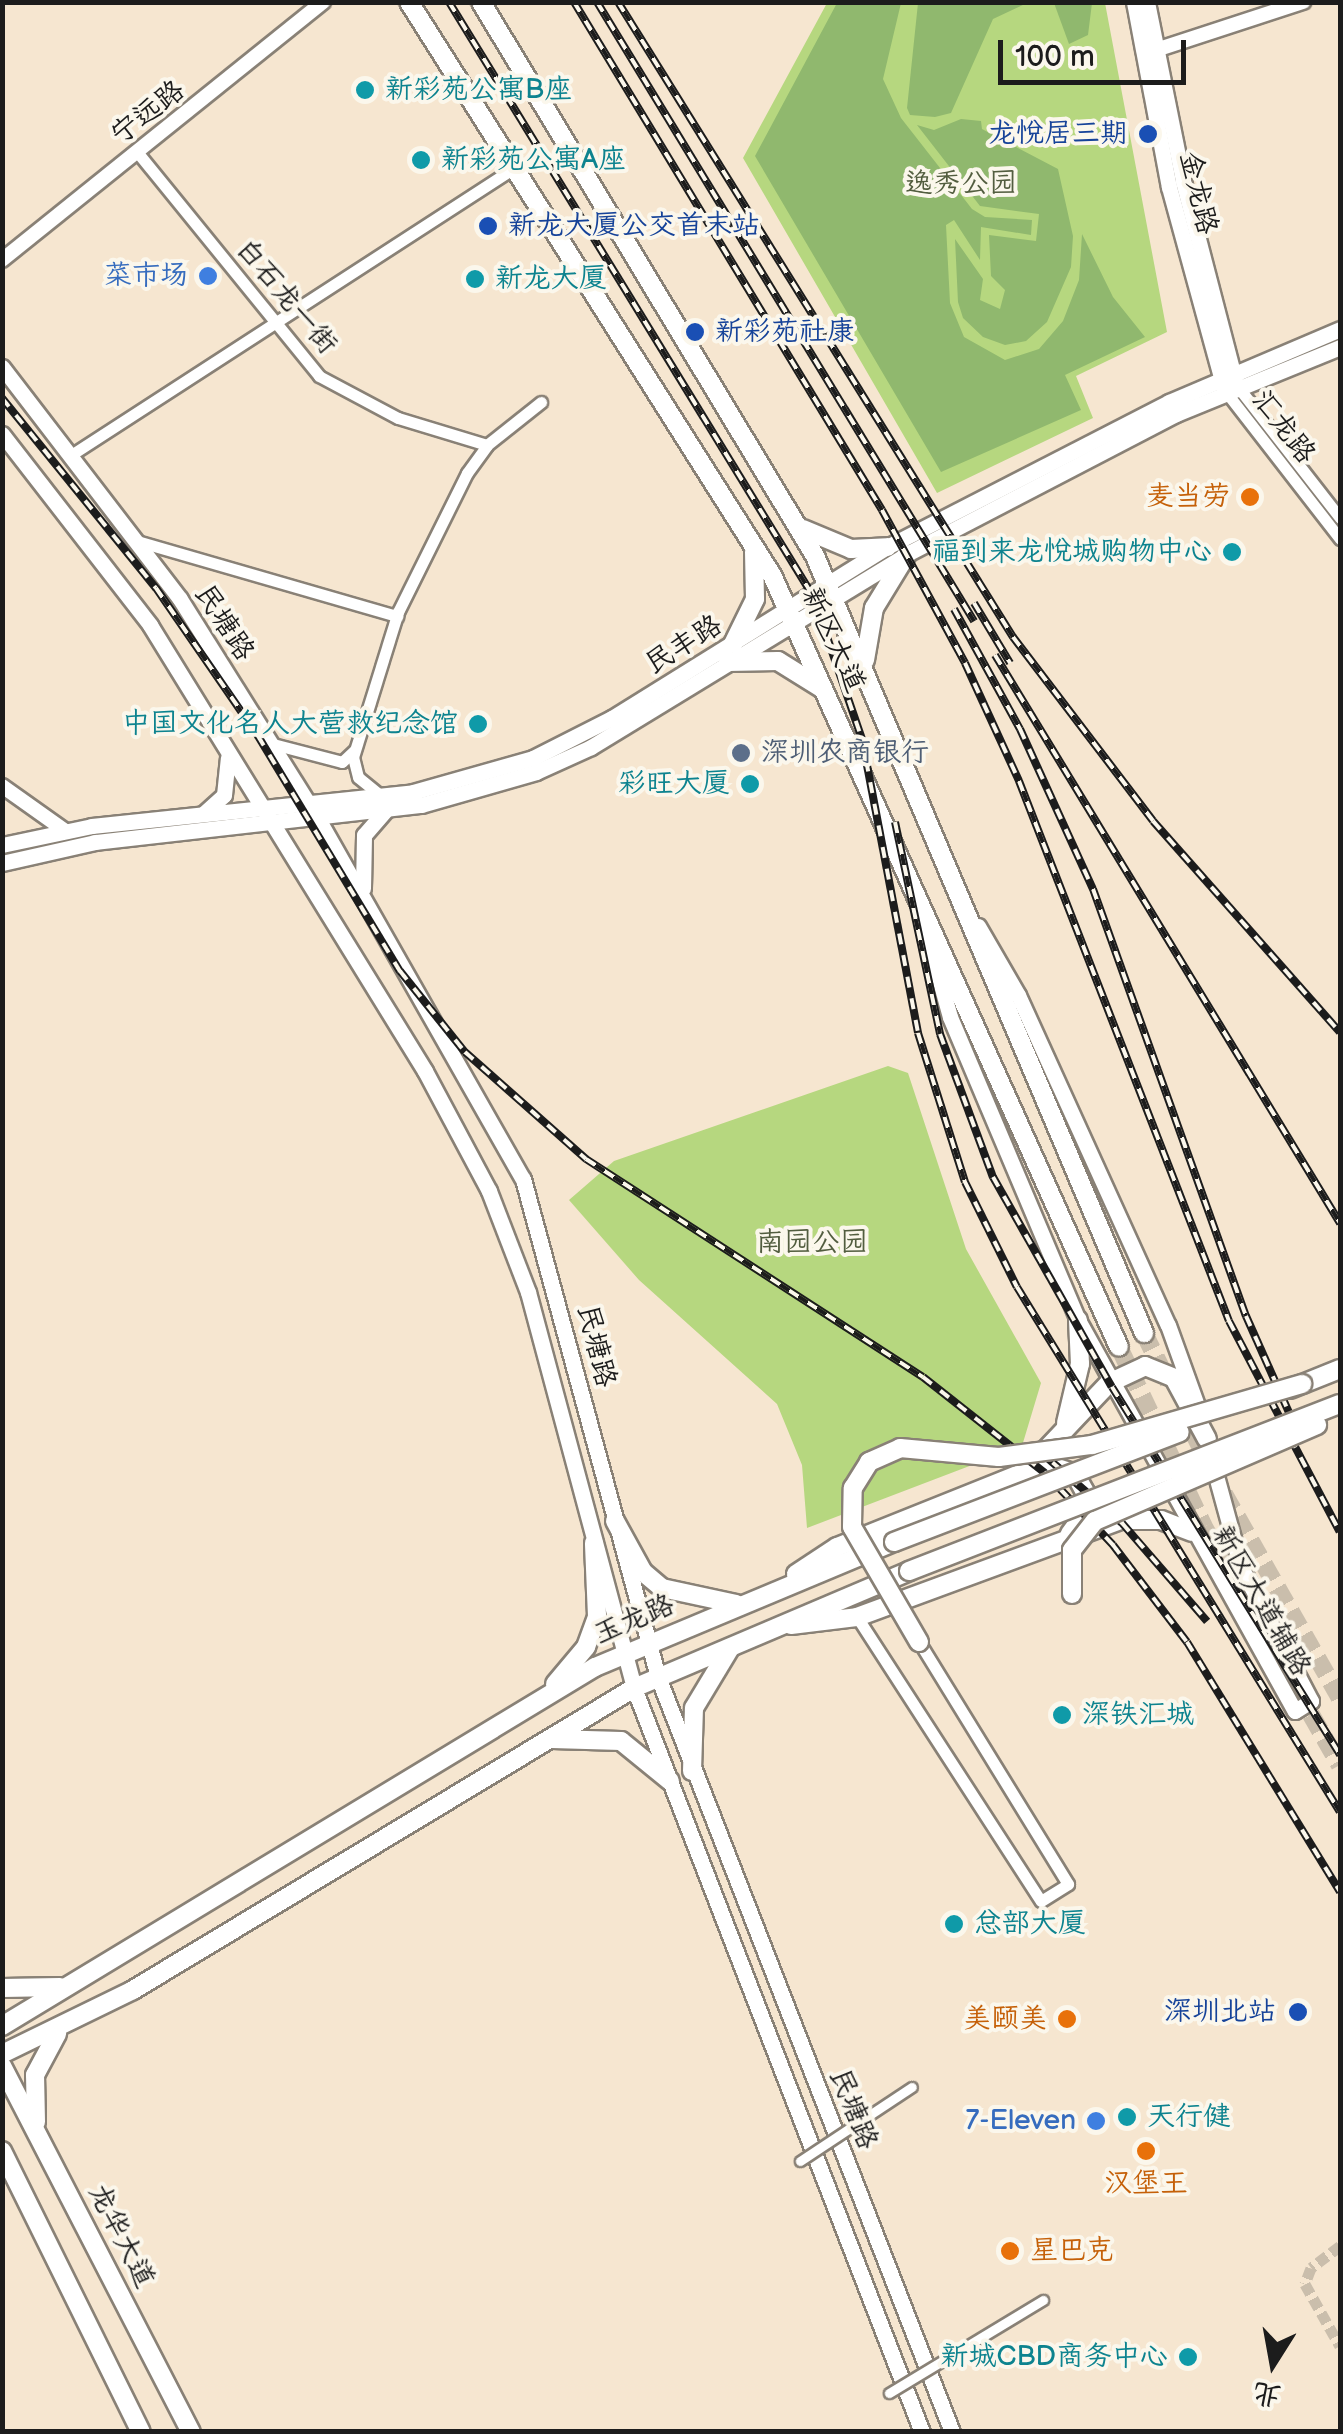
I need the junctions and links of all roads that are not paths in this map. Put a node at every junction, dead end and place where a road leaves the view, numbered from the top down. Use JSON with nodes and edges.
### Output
{"nodes":[{"id":1,"x":323,"y":2,"type":"edge"},
{"id":2,"x":409,"y":2,"type":"edge"},
{"id":3,"x":481,"y":2,"type":"edge"},
{"id":4,"x":1134,"y":2,"type":"edge"},
{"id":5,"x":1148,"y":2,"type":"edge"},
{"id":6,"x":1304,"y":2,"type":"edge"},
{"id":7,"x":1156,"y":50,"type":"junction"},
{"id":8,"x":138,"y":153,"type":"junction"},
{"id":9,"x":514,"y":168,"type":"junction"},
{"id":10,"x":2,"y":260,"type":"edge"},
{"id":11,"x":272,"y":322,"type":"junction"},
{"id":12,"x":1340,"y":329,"type":"edge"},
{"id":13,"x":1340,"y":348,"type":"edge"},
{"id":14,"x":2,"y":367,"type":"edge"},
{"id":15,"x":1229,"y":384,"type":"junction"},
{"id":16,"x":541,"y":402,"type":"dead end"},
{"id":17,"x":2,"y":434,"type":"edge"},
{"id":18,"x":488,"y":445,"type":"junction"},
{"id":19,"x":71,"y":455,"type":"junction"},
{"id":20,"x":1340,"y":518,"type":"edge"},
{"id":21,"x":799,"y":526,"type":"junction"},
{"id":22,"x":1340,"y":539,"type":"edge"},
{"id":23,"x":136,"y":541,"type":"junction"},
{"id":24,"x":752,"y":541,"type":"junction"},
{"id":25,"x":887,"y":547,"type":"junction"},
{"id":26,"x":907,"y":554,"type":"junction"},
{"id":27,"x":830,"y":589,"type":"junction"},
{"id":28,"x":792,"y":614,"type":"junction"},
{"id":29,"x":397,"y":616,"type":"junction"},
{"id":30,"x":730,"y":653,"type":"junction"},
{"id":31,"x":866,"y":670,"type":"junction"},
{"id":32,"x":830,"y":696,"type":"junction"},
{"id":33,"x":222,"y":740,"type":"junction"},
{"id":34,"x":270,"y":743,"type":"junction"},
{"id":35,"x":354,"y":752,"type":"junction"},
{"id":36,"x":2,"y":786,"type":"edge"},
{"id":37,"x":386,"y":803,"type":"junction"},
{"id":38,"x":313,"y":810,"type":"junction"},
{"id":39,"x":202,"y":814,"type":"junction"},
{"id":40,"x":265,"y":815,"type":"junction"},
{"id":41,"x":64,"y":830,"type":"junction"},
{"id":42,"x":2,"y":845,"type":"edge"},
{"id":43,"x":2,"y":862,"type":"edge"},
{"id":44,"x":954,"y":888,"type":"junction"},
{"id":45,"x":366,"y":901,"type":"junction"},
{"id":46,"x":918,"y":902,"type":"junction"},
{"id":47,"x":1078,"y":1320,"type":"junction"},
{"id":48,"x":1144,"y":1333,"type":"tunnel mouth"},
{"id":49,"x":1118,"y":1347,"type":"tunnel mouth"},
{"id":50,"x":1340,"y":1369,"type":"edge"},
{"id":51,"x":1109,"y":1383,"type":"junction"},
{"id":52,"x":1302,"y":1384,"type":"junction"},
{"id":53,"x":1340,"y":1404,"type":"edge"},
{"id":54,"x":1340,"y":1416,"type":"edge"},
{"id":55,"x":1059,"y":1436,"type":"junction"},
{"id":56,"x":1207,"y":1440,"type":"junction"},
{"id":57,"x":1026,"y":1469,"type":"junction"},
{"id":58,"x":615,"y":1521,"type":"junction"},
{"id":59,"x":1192,"y":1532,"type":"junction"},
{"id":60,"x":1066,"y":1537,"type":"junction"},
{"id":61,"x":594,"y":1543,"type":"junction"},
{"id":62,"x":767,"y":1594,"type":"junction"},
{"id":63,"x":1072,"y":1594,"type":"dead end"},
{"id":64,"x":741,"y":1605,"type":"junction"},
{"id":65,"x":856,"y":1617,"type":"junction"},
{"id":66,"x":706,"y":1618,"type":"junction"},
{"id":67,"x":775,"y":1628,"type":"junction"},
{"id":68,"x":647,"y":1642,"type":"junction"},
{"id":69,"x":919,"y":1642,"type":"joint"},
{"id":70,"x":726,"y":1649,"type":"junction"},
{"id":71,"x":622,"y":1654,"type":"junction"},
{"id":72,"x":658,"y":1677,"type":"junction"},
{"id":73,"x":563,"y":1686,"type":"junction"},
{"id":74,"x":634,"y":1688,"type":"junction"},
{"id":75,"x":538,"y":1703,"type":"junction"},
{"id":76,"x":580,"y":1719,"type":"junction"},
{"id":77,"x":542,"y":1742,"type":"junction"},
{"id":78,"x":692,"y":1771,"type":"junction"},
{"id":79,"x":670,"y":1781,"type":"junction"},
{"id":80,"x":711,"y":1818,"type":"junction"},
{"id":81,"x":690,"y":1826,"type":"junction"},
{"id":82,"x":114,"y":1958,"type":"junction"},
{"id":83,"x":70,"y":1985,"type":"junction"},
{"id":84,"x":2,"y":1988,"type":"edge"},
{"id":85,"x":133,"y":1990,"type":"junction"},
{"id":86,"x":68,"y":2024,"type":"junction"},
{"id":87,"x":2,"y":2026,"type":"edge"},
{"id":88,"x":2,"y":2054,"type":"edge"},
{"id":89,"x":2,"y":2066,"type":"edge"},
{"id":90,"x":912,"y":2088,"type":"dead end"},
{"id":91,"x":39,"y":2137,"type":"junction"},
{"id":92,"x":2,"y":2151,"type":"edge"},
{"id":93,"x":800,"y":2162,"type":"dead end"},
{"id":94,"x":1043,"y":2300,"type":"dead end"},
{"id":95,"x":888,"y":2393,"type":"dead end"},
{"id":96,"x":141,"y":2432,"type":"edge"},
{"id":97,"x":191,"y":2432,"type":"edge"},
{"id":98,"x":922,"y":2432,"type":"edge"},
{"id":99,"x":952,"y":2432,"type":"edge"}],
"edges":[{"from":1,"to":8,"type":"street","name":"宁远路"},
{"from":2,"to":9,"type":"main road","name":"新区大道"},
{"from":3,"to":21,"type":"main road","name":"新区大道"},
{"from":4,"to":15,"type":"main road","name":"金龙路"},
{"from":5,"to":7,"type":"main road","name":"金龙路"},
{"from":6,"to":7,"type":"street"},
{"from":7,"to":15,"type":"main road","name":"金龙路"},
{"from":8,"to":10,"type":"street","name":"宁远路"},
{"from":8,"to":11,"type":"street","name":"白石龙一街"},
{"from":9,"to":11,"type":"street"},
{"from":9,"to":24,"type":"main road","name":"新区大道"},
{"from":11,"to":18,"type":"street","name":"白石龙一街"},
{"from":11,"to":19,"type":"street"},
{"from":12,"to":15,"type":"main road","name":"民丰路"},
{"from":13,"to":15,"type":"main road","name":"民丰路"},
{"from":14,"to":19,"type":"main road","name":"民塘路"},
{"from":15,"to":20,"type":"street","name":"汇龙路"},
{"from":15,"to":22,"type":"street","name":"汇龙路"},
{"from":15,"to":25,"type":"main road","name":"民丰路"},
{"from":15,"to":26,"type":"main road","name":"民丰路"},
{"from":16,"to":18,"type":"street"},
{"from":17,"to":33,"type":"main road","name":"民塘路"},
{"from":18,"to":29,"type":"street"},
{"from":19,"to":23,"type":"main road","name":"民塘路"},
{"from":21,"to":25,"type":"main road"},
{"from":21,"to":27,"type":"main road","name":"新区大道"},
{"from":23,"to":29,"type":"street"},
{"from":23,"to":34,"type":"main road","name":"民塘路"},
{"from":24,"to":28,"type":"main road","name":"新区大道"},
{"from":24,"to":30,"type":"main road"},
{"from":25,"to":27,"type":"main road","name":"民丰路"},
{"from":26,"to":27,"type":"main road","name":"民丰路"},
{"from":26,"to":31,"type":"main road"},
{"from":27,"to":28,"type":"main road","name":"民丰路"},
{"from":27,"to":31,"type":"main road","name":"新区大道"},
{"from":28,"to":30,"type":"main road","name":"民丰路"},
{"from":28,"to":32,"type":"main road","name":"新区大道"},
{"from":29,"to":35,"type":"street"},
{"from":30,"to":32,"type":"main road"},
{"from":30,"to":37,"type":"main road","name":"民丰路"},
{"from":31,"to":44,"type":"main road","name":"新区大道"},
{"from":32,"to":46,"type":"main road","name":"新区大道"},
{"from":33,"to":39,"type":"main road"},
{"from":33,"to":40,"type":"main road","name":"民塘路"},
{"from":34,"to":35,"type":"street"},
{"from":34,"to":38,"type":"main road","name":"民塘路"},
{"from":35,"to":37,"type":"street"},
{"from":36,"to":41,"type":"street"},
{"from":37,"to":38,"type":"main road","name":"民丰路"},
{"from":37,"to":45,"type":"main road"},
{"from":38,"to":40,"type":"main road","name":"民丰路"},
{"from":38,"to":45,"type":"main road","name":"民塘路"},
{"from":39,"to":40,"type":"main road","name":"民丰路"},
{"from":39,"to":41,"type":"main road","name":"民丰路"},
{"from":40,"to":43,"type":"main road","name":"民丰路"},
{"from":40,"to":61,"type":"main road","name":"民塘路"},
{"from":41,"to":42,"type":"main road","name":"民丰路"},
{"from":44,"to":48,"type":"main road","name":"新区大道"},
{"from":44,"to":56,"type":"main road","name":"新区大道辅路"},
{"from":45,"to":58,"type":"main road","name":"民塘路"},
{"from":46,"to":47,"type":"main road","name":"新区大道辅路"},
{"from":46,"to":49,"type":"main road","name":"新区大道"},
{"from":47,"to":51,"type":"main road","name":"新区大道辅路"},
{"from":47,"to":55,"type":"main road"},
{"from":50,"to":52,"type":"main road","name":"玉龙路"},
{"from":51,"to":55,"type":"main road"},
{"from":51,"to":56,"type":"main road"},
{"from":51,"to":59,"type":"main road","name":"新区大道辅路"},
{"from":52,"to":62,"type":"main road","name":"玉龙路","bridge":true},
{"from":52,"to":69,"type":"main road","bridge":true},
{"from":53,"to":67,"type":"main road","bridge":true},
{"from":54,"to":63,"type":"main road","bridge":true},
{"from":55,"to":57,"type":"main road"},
{"from":56,"to":59,"type":"main road","name":"新区大道辅路"},
{"from":57,"to":60,"type":"main road"},
{"from":57,"to":62,"type":"main road"},
{"from":58,"to":64,"type":"main road"},
{"from":58,"to":68,"type":"main road","name":"民塘路"},
{"from":59,"to":60,"type":"main road"},
{"from":60,"to":65,"type":"main road"},
{"from":61,"to":71,"type":"main road","name":"民塘路"},
{"from":61,"to":75,"type":"main road"},
{"from":62,"to":64,"type":"main road","name":"玉龙路"},
{"from":64,"to":66,"type":"main road","name":"玉龙路"},
{"from":65,"to":67,"type":"main road"},
{"from":65,"to":69,"type":"street"},
{"from":66,"to":68,"type":"main road","name":"玉龙路"},
{"from":66,"to":70,"type":"main road"},
{"from":67,"to":70,"type":"main road"},
{"from":68,"to":71,"type":"main road","name":"玉龙路"},
{"from":68,"to":72,"type":"main road","name":"民塘路"},
{"from":70,"to":72,"type":"main road"},
{"from":70,"to":78,"type":"main road"},
{"from":71,"to":73,"type":"main road","name":"玉龙路"},
{"from":71,"to":74,"type":"main road","name":"民塘路"},
{"from":72,"to":74,"type":"main road"},
{"from":72,"to":78,"type":"main road","name":"民塘路"},
{"from":73,"to":75,"type":"main road","name":"玉龙路"},
{"from":73,"to":76,"type":"main road"},
{"from":74,"to":76,"type":"main road"},
{"from":74,"to":79,"type":"main road","name":"民塘路"},
{"from":75,"to":82,"type":"main road","name":"玉龙路"},
{"from":76,"to":77,"type":"main road"},
{"from":77,"to":79,"type":"main road"},
{"from":77,"to":85,"type":"main road"},
{"from":78,"to":80,"type":"main road","name":"民塘路"},
{"from":79,"to":81,"type":"main road","name":"民塘路"},
{"from":80,"to":81,"type":"street"},
{"from":80,"to":99,"type":"main road","name":"民塘路"},
{"from":81,"to":98,"type":"main road","name":"民塘路"},
{"from":82,"to":83,"type":"main road","name":"玉龙路"},
{"from":82,"to":85,"type":"main road"},
{"from":83,"to":84,"type":"main road"},
{"from":83,"to":87,"type":"main road","name":"玉龙路"},
{"from":85,"to":86,"type":"main road"},
{"from":86,"to":88,"type":"main road"},
{"from":86,"to":91,"type":"main road"},
{"from":89,"to":91,"type":"main road","name":"龙华大道"},
{"from":90,"to":93,"type":"street","bridge":true},
{"from":91,"to":97,"type":"main road","name":"龙华大道"},
{"from":92,"to":96,"type":"main road"},
{"from":94,"to":95,"type":"street","bridge":true}]}
